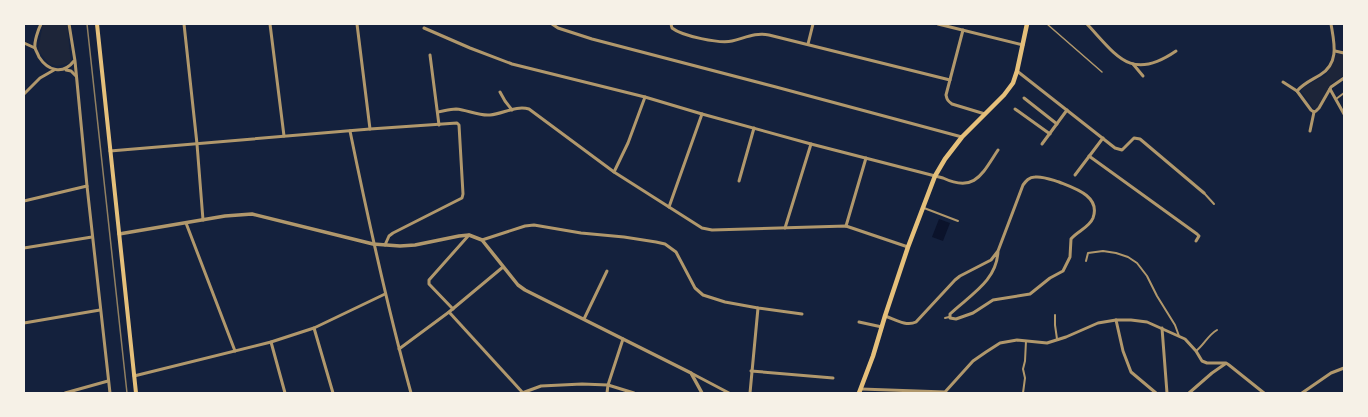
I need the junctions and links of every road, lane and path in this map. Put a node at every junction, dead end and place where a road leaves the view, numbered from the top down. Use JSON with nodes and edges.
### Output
{"nodes":[{"id":1,"x":41,"y":24,"type":"edge"},
{"id":2,"x":69,"y":24,"type":"edge"},
{"id":3,"x":96,"y":24,"type":"edge"},
{"id":4,"x":184,"y":24,"type":"edge"},
{"id":5,"x":270,"y":24,"type":"edge"},
{"id":6,"x":357,"y":24,"type":"edge"},
{"id":7,"x":552,"y":24,"type":"edge"},
{"id":8,"x":671,"y":24,"type":"edge"},
{"id":9,"x":813,"y":24,"type":"edge"},
{"id":10,"x":940,"y":24,"type":"edge"},
{"id":11,"x":1027,"y":24,"type":"edge"},
{"id":12,"x":1047,"y":24,"type":"edge"},
{"id":13,"x":1087,"y":24,"type":"edge"},
{"id":14,"x":1331,"y":24,"type":"edge"},
{"id":15,"x":424,"y":28,"type":"dead end"},
{"id":16,"x":963,"y":30,"type":"junction"},
{"id":17,"x":24,"y":43,"type":"edge"},
{"id":18,"x":808,"y":44,"type":"junction"},
{"id":19,"x":1023,"y":44,"type":"junction"},
{"id":20,"x":35,"y":48,"type":"junction"},
{"id":21,"x":1176,"y":51,"type":"dead end"},
{"id":22,"x":1335,"y":51,"type":"junction"},
{"id":23,"x":1344,"y":53,"type":"edge"},
{"id":24,"x":430,"y":55,"type":"dead end"},
{"id":25,"x":75,"y":61,"type":"junction"},
{"id":26,"x":1133,"y":64,"type":"junction"},
{"id":27,"x":54,"y":70,"type":"junction"},
{"id":28,"x":65,"y":70,"type":"junction"},
{"id":29,"x":1017,"y":71,"type":"junction"},
{"id":30,"x":1102,"y":72,"type":"dead end"},
{"id":31,"x":76,"y":76,"type":"junction"},
{"id":32,"x":1142,"y":76,"type":"dead end"},
{"id":33,"x":1344,"y":78,"type":"edge"},
{"id":34,"x":950,"y":80,"type":"junction"},
{"id":35,"x":1283,"y":82,"type":"dead end"},
{"id":36,"x":1330,"y":89,"type":"junction"},
{"id":37,"x":1297,"y":91,"type":"junction"},
{"id":38,"x":500,"y":92,"type":"dead end"},
{"id":39,"x":1344,"y":93,"type":"edge"},
{"id":40,"x":24,"y":94,"type":"edge"},
{"id":41,"x":645,"y":97,"type":"junction"},
{"id":42,"x":1024,"y":98,"type":"dead end"},
{"id":43,"x":1335,"y":100,"type":"junction"},
{"id":44,"x":1015,"y":109,"type":"dead end"},
{"id":45,"x":512,"y":110,"type":"junction"},
{"id":46,"x":1068,"y":110,"type":"junction"},
{"id":47,"x":438,"y":112,"type":"junction"},
{"id":48,"x":1314,"y":112,"type":"junction"},
{"id":49,"x":702,"y":114,"type":"junction"},
{"id":50,"x":985,"y":114,"type":"junction"},
{"id":51,"x":1344,"y":114,"type":"edge"},
{"id":52,"x":1057,"y":124,"type":"junction"},
{"id":53,"x":439,"y":125,"type":"junction"},
{"id":54,"x":754,"y":128,"type":"junction"},
{"id":55,"x":370,"y":129,"type":"junction"},
{"id":56,"x":350,"y":131,"type":"junction"},
{"id":57,"x":1310,"y":131,"type":"dead end"},
{"id":58,"x":1050,"y":134,"type":"junction"},
{"id":59,"x":284,"y":136,"type":"junction"},
{"id":60,"x":962,"y":137,"type":"junction"},
{"id":61,"x":1103,"y":138,"type":"junction"},
{"id":62,"x":197,"y":144,"type":"junction"},
{"id":63,"x":810,"y":144,"type":"junction"},
{"id":64,"x":1042,"y":144,"type":"dead end"},
{"id":65,"x":998,"y":150,"type":"dead end"},
{"id":66,"x":110,"y":152,"type":"junction"},
{"id":67,"x":1089,"y":156,"type":"junction"},
{"id":68,"x":866,"y":158,"type":"junction"},
{"id":69,"x":614,"y":172,"type":"junction"},
{"id":70,"x":1075,"y":175,"type":"dead end"},
{"id":71,"x":935,"y":176,"type":"junction"},
{"id":72,"x":739,"y":181,"type":"dead end"},
{"id":73,"x":87,"y":186,"type":"junction"},
{"id":74,"x":1204,"y":192,"type":"joint"},
{"id":75,"x":24,"y":201,"type":"edge"},
{"id":76,"x":1214,"y":204,"type":"dead end"},
{"id":77,"x":669,"y":207,"type":"junction"},
{"id":78,"x":923,"y":207,"type":"junction"},
{"id":79,"x":203,"y":220,"type":"junction"},
{"id":80,"x":958,"y":221,"type":"dead end"},
{"id":81,"x":186,"y":223,"type":"junction"},
{"id":82,"x":846,"y":226,"type":"junction"},
{"id":83,"x":785,"y":228,"type":"junction"},
{"id":84,"x":119,"y":234,"type":"junction"},
{"id":85,"x":469,"y":235,"type":"junction"},
{"id":86,"x":92,"y":237,"type":"junction"},
{"id":87,"x":482,"y":240,"type":"junction"},
{"id":88,"x":1196,"y":241,"type":"dead end"},
{"id":89,"x":373,"y":244,"type":"junction"},
{"id":90,"x":385,"y":245,"type":"junction"},
{"id":91,"x":908,"y":247,"type":"junction"},
{"id":92,"x":24,"y":248,"type":"edge"},
{"id":93,"x":998,"y":251,"type":"junction"},
{"id":94,"x":1086,"y":261,"type":"dead end"},
{"id":95,"x":503,"y":267,"type":"junction"},
{"id":96,"x":607,"y":271,"type":"dead end"},
{"id":97,"x":386,"y":294,"type":"junction"},
{"id":98,"x":758,"y":308,"type":"junction"},
{"id":99,"x":453,"y":309,"type":"junction"},
{"id":100,"x":100,"y":310,"type":"junction"},
{"id":101,"x":449,"y":312,"type":"junction"},
{"id":102,"x":802,"y":314,"type":"dead end"},
{"id":103,"x":1055,"y":314,"type":"dead end"},
{"id":104,"x":885,"y":316,"type":"junction"},
{"id":105,"x":949,"y":317,"type":"junction"},
{"id":106,"x":944,"y":318,"type":"dead end"},
{"id":107,"x":584,"y":319,"type":"junction"},
{"id":108,"x":1116,"y":320,"type":"junction"},
{"id":109,"x":859,"y":322,"type":"dead end"},
{"id":110,"x":24,"y":323,"type":"edge"},
{"id":111,"x":882,"y":327,"type":"junction"},
{"id":112,"x":314,"y":328,"type":"junction"},
{"id":113,"x":1162,"y":328,"type":"junction"},
{"id":114,"x":1217,"y":330,"type":"dead end"},
{"id":115,"x":1179,"y":336,"type":"junction"},
{"id":116,"x":623,"y":339,"type":"junction"},
{"id":117,"x":1057,"y":340,"type":"junction"},
{"id":118,"x":271,"y":342,"type":"junction"},
{"id":119,"x":1026,"y":342,"type":"junction"},
{"id":120,"x":399,"y":349,"type":"junction"},
{"id":121,"x":235,"y":351,"type":"junction"},
{"id":122,"x":1196,"y":351,"type":"junction"},
{"id":123,"x":1226,"y":363,"type":"junction"},
{"id":124,"x":1344,"y":368,"type":"edge"},
{"id":125,"x":751,"y":371,"type":"junction"},
{"id":126,"x":691,"y":373,"type":"junction"},
{"id":127,"x":134,"y":376,"type":"junction"},
{"id":128,"x":833,"y":378,"type":"dead end"},
{"id":129,"x":108,"y":381,"type":"junction"},
{"id":130,"x":608,"y":386,"type":"junction"},
{"id":131,"x":860,"y":391,"type":"edge"},
{"id":132,"x":64,"y":393,"type":"edge"},
{"id":133,"x":110,"y":393,"type":"edge"},
{"id":134,"x":136,"y":393,"type":"edge"},
{"id":135,"x":285,"y":393,"type":"edge"},
{"id":136,"x":333,"y":393,"type":"edge"},
{"id":137,"x":411,"y":393,"type":"edge"},
{"id":138,"x":523,"y":393,"type":"edge"},
{"id":139,"x":607,"y":393,"type":"edge"},
{"id":140,"x":634,"y":393,"type":"edge"},
{"id":141,"x":702,"y":393,"type":"edge"},
{"id":142,"x":729,"y":393,"type":"edge"},
{"id":143,"x":750,"y":393,"type":"edge"},
{"id":144,"x":1023,"y":393,"type":"edge"},
{"id":145,"x":1156,"y":393,"type":"edge"},
{"id":146,"x":1167,"y":393,"type":"edge"},
{"id":147,"x":1189,"y":393,"type":"edge"},
{"id":148,"x":1264,"y":393,"type":"edge"},
{"id":149,"x":1302,"y":393,"type":"edge"}],
"edges":[{"from":1,"to":20,"type":"street"},
{"from":2,"to":25,"type":"street"},
{"from":3,"to":66,"type":"main road"},
{"from":4,"to":62,"type":"street"},
{"from":5,"to":59,"type":"street"},
{"from":6,"to":55,"type":"street"},
{"from":7,"to":60,"type":"street"},
{"from":8,"to":18,"type":"street"},
{"from":9,"to":18,"type":"street"},
{"from":10,"to":16,"type":"street"},
{"from":11,"to":19,"type":"main road"},
{"from":12,"to":30,"type":"lane"},
{"from":13,"to":26,"type":"street"},
{"from":14,"to":22,"type":"street"},
{"from":15,"to":41,"type":"street"},
{"from":16,"to":19,"type":"street"},
{"from":16,"to":34,"type":"street"},
{"from":17,"to":20,"type":"street"},
{"from":18,"to":34,"type":"street"},
{"from":19,"to":29,"type":"main road"},
{"from":20,"to":27,"type":"street"},
{"from":21,"to":26,"type":"street"},
{"from":22,"to":23,"type":"street"},
{"from":22,"to":37,"type":"street"},
{"from":24,"to":47,"type":"street"},
{"from":25,"to":28,"type":"street"},
{"from":25,"to":31,"type":"street"},
{"from":26,"to":32,"type":"street"},
{"from":27,"to":28,"type":"street"},
{"from":27,"to":40,"type":"street"},
{"from":28,"to":31,"type":"street"},
{"from":29,"to":46,"type":"street"},
{"from":29,"to":50,"type":"main road"},
{"from":31,"to":73,"type":"street"},
{"from":33,"to":36,"type":"street"},
{"from":34,"to":50,"type":"street"},
{"from":35,"to":37,"type":"street"},
{"from":36,"to":43,"type":"street"},
{"from":36,"to":48,"type":"street"},
{"from":37,"to":48,"type":"street"},
{"from":38,"to":45,"type":"street"},
{"from":39,"to":43,"type":"street"},
{"from":41,"to":49,"type":"street"},
{"from":41,"to":69,"type":"street"},
{"from":42,"to":52,"type":"street"},
{"from":43,"to":51,"type":"street"},
{"from":44,"to":58,"type":"street"},
{"from":45,"to":47,"type":"street"},
{"from":45,"to":69,"type":"street"},
{"from":46,"to":52,"type":"street"},
{"from":46,"to":61,"type":"street"},
{"from":47,"to":53,"type":"street"},
{"from":48,"to":57,"type":"street"},
{"from":49,"to":54,"type":"street"},
{"from":49,"to":77,"type":"street"},
{"from":50,"to":60,"type":"main road"},
{"from":52,"to":58,"type":"street"},
{"from":53,"to":55,"type":"street"},
{"from":53,"to":90,"type":"street"},
{"from":54,"to":63,"type":"street"},
{"from":54,"to":72,"type":"street"},
{"from":55,"to":56,"type":"street"},
{"from":56,"to":59,"type":"street"},
{"from":56,"to":89,"type":"street"},
{"from":58,"to":64,"type":"street"},
{"from":59,"to":62,"type":"street"},
{"from":60,"to":71,"type":"main road"},
{"from":61,"to":67,"type":"street"},
{"from":61,"to":74,"type":"street"},
{"from":62,"to":66,"type":"street"},
{"from":62,"to":79,"type":"street"},
{"from":63,"to":68,"type":"street"},
{"from":63,"to":83,"type":"street"},
{"from":65,"to":71,"type":"street"},
{"from":66,"to":84,"type":"main road"},
{"from":67,"to":70,"type":"street"},
{"from":67,"to":88,"type":"street"},
{"from":68,"to":71,"type":"street"},
{"from":68,"to":82,"type":"street"},
{"from":69,"to":77,"type":"street"},
{"from":71,"to":78,"type":"main road"},
{"from":73,"to":75,"type":"street"},
{"from":73,"to":86,"type":"street"},
{"from":74,"to":76,"type":"street"},
{"from":77,"to":83,"type":"street"},
{"from":78,"to":80,"type":"street"},
{"from":78,"to":91,"type":"main road"},
{"from":79,"to":81,"type":"street"},
{"from":79,"to":89,"type":"street"},
{"from":81,"to":84,"type":"street"},
{"from":81,"to":121,"type":"street"},
{"from":82,"to":83,"type":"street"},
{"from":82,"to":91,"type":"street"},
{"from":84,"to":127,"type":"main road"},
{"from":85,"to":87,"type":"street"},
{"from":85,"to":90,"type":"street"},
{"from":85,"to":99,"type":"street"},
{"from":86,"to":92,"type":"street"},
{"from":86,"to":100,"type":"street"},
{"from":87,"to":95,"type":"street"},
{"from":87,"to":98,"type":"street"},
{"from":89,"to":90,"type":"street"},
{"from":89,"to":97,"type":"street"},
{"from":91,"to":104,"type":"main road"},
{"from":93,"to":104,"type":"street"},
{"from":93,"to":105,"type":"street"},
{"from":93,"to":105,"type":"street"},
{"from":94,"to":115,"type":"street"},
{"from":95,"to":99,"type":"street"},
{"from":95,"to":107,"type":"street"},
{"from":96,"to":107,"type":"street"},
{"from":97,"to":112,"type":"street"},
{"from":97,"to":120,"type":"street"},
{"from":98,"to":102,"type":"street"},
{"from":98,"to":125,"type":"street"},
{"from":99,"to":101,"type":"street"},
{"from":100,"to":110,"type":"street"},
{"from":100,"to":129,"type":"street"},
{"from":101,"to":120,"type":"street"},
{"from":101,"to":138,"type":"street"},
{"from":103,"to":117,"type":"street"},
{"from":104,"to":111,"type":"main road"},
{"from":105,"to":106,"type":"street"},
{"from":107,"to":116,"type":"street"},
{"from":108,"to":113,"type":"street"},
{"from":108,"to":117,"type":"street"},
{"from":108,"to":145,"type":"street"},
{"from":109,"to":111,"type":"street"},
{"from":111,"to":131,"type":"main road"},
{"from":112,"to":118,"type":"street"},
{"from":112,"to":136,"type":"street"},
{"from":113,"to":115,"type":"street"},
{"from":113,"to":146,"type":"street"},
{"from":114,"to":122,"type":"street"},
{"from":115,"to":122,"type":"street"},
{"from":116,"to":126,"type":"street"},
{"from":116,"to":130,"type":"street"},
{"from":117,"to":119,"type":"street"},
{"from":118,"to":121,"type":"street"},
{"from":118,"to":135,"type":"street"},
{"from":119,"to":131,"type":"street"},
{"from":119,"to":144,"type":"street"},
{"from":120,"to":137,"type":"street"},
{"from":121,"to":127,"type":"street"},
{"from":122,"to":123,"type":"street"},
{"from":123,"to":147,"type":"street"},
{"from":123,"to":148,"type":"street"},
{"from":124,"to":149,"type":"street"},
{"from":125,"to":128,"type":"street"},
{"from":125,"to":143,"type":"street"},
{"from":126,"to":141,"type":"street"},
{"from":126,"to":142,"type":"street"},
{"from":127,"to":134,"type":"main road"},
{"from":129,"to":132,"type":"street"},
{"from":129,"to":133,"type":"street"},
{"from":130,"to":138,"type":"street"},
{"from":130,"to":139,"type":"street"},
{"from":130,"to":140,"type":"street"}]}
